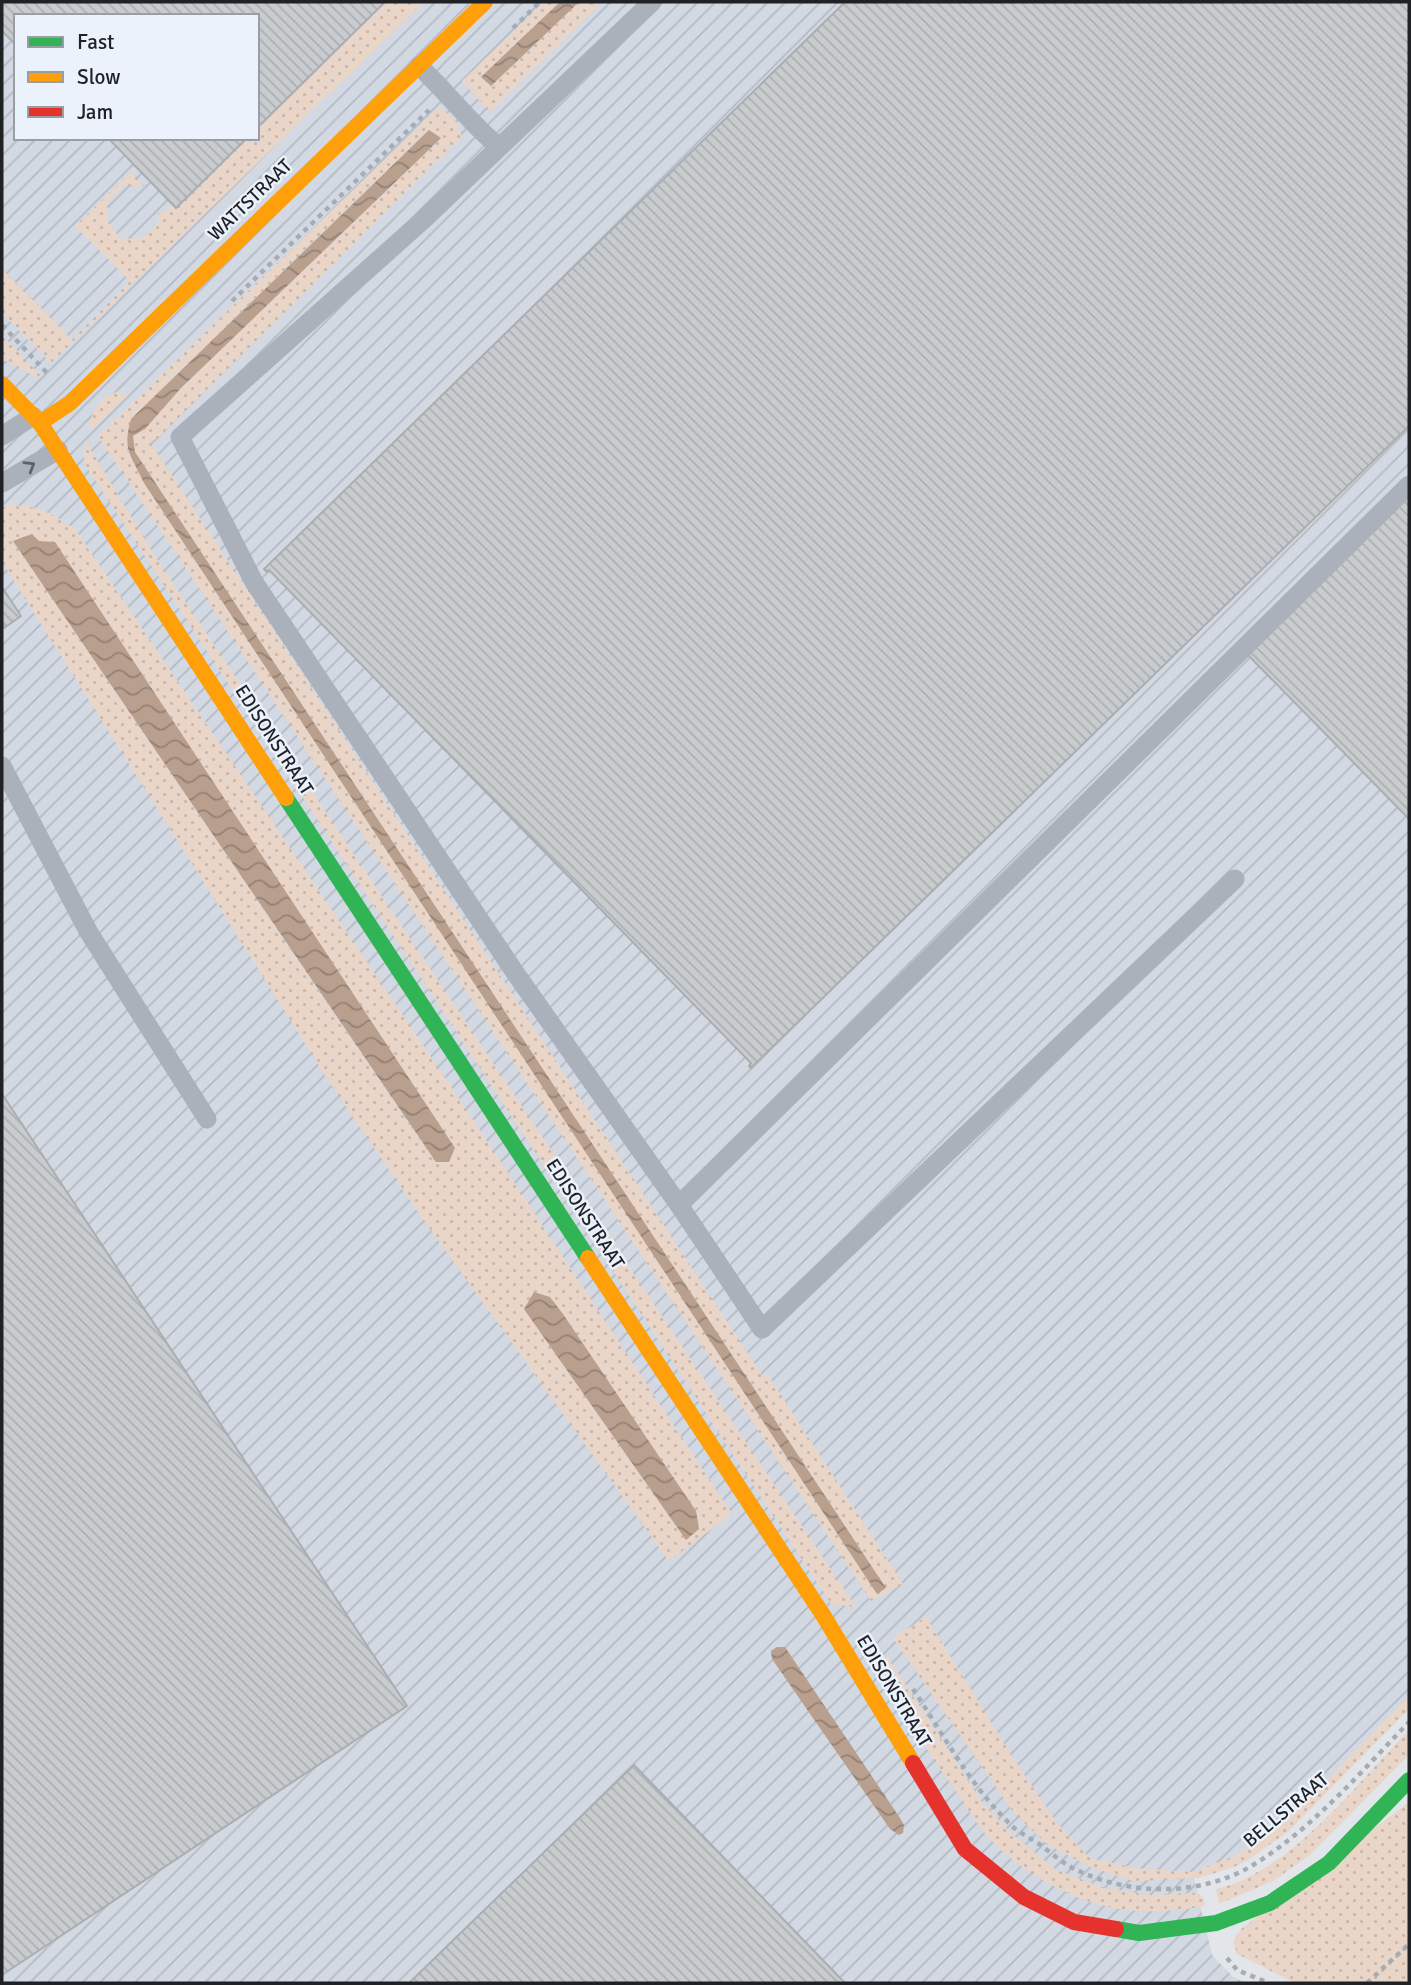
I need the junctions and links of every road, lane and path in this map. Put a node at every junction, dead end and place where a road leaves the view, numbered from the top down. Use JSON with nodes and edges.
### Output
{"nodes":[{"id":1,"x":485,"y":2,"type":"edge"},
{"id":2,"x":652,"y":2,"type":"edge"},
{"id":3,"x":419,"y":66,"type":"junction"},
{"id":4,"x":499,"y":147,"type":"junction"},
{"id":5,"x":2,"y":325,"type":"edge"},
{"id":6,"x":2,"y":384,"type":"edge"},
{"id":7,"x":70,"y":403,"type":"junction"},
{"id":8,"x":37,"y":419,"type":"junction"},
{"id":9,"x":2,"y":436,"type":"edge"},
{"id":10,"x":58,"y":450,"type":"junction"},
{"id":11,"x":2,"y":483,"type":"edge"},
{"id":12,"x":1409,"y":485,"type":"edge"},
{"id":13,"x":2,"y":766,"type":"edge"},
{"id":14,"x":1235,"y":879,"type":"dead end"},
{"id":15,"x":207,"y":1119,"type":"dead end"},
{"id":16,"x":679,"y":1205,"type":"junction"},
{"id":17,"x":912,"y":1688,"type":"dead end"},
{"id":18,"x":1409,"y":1722,"type":"edge"},
{"id":19,"x":1409,"y":1780,"type":"edge"},
{"id":20,"x":1209,"y":1883,"type":"joint"},
{"id":21,"x":1409,"y":1944,"type":"edge"},
{"id":22,"x":1367,"y":1983,"type":"edge"}],
"edges":[{"from":1,"to":3,"type":"street","name":"WATTSTRAAT"},
{"from":2,"to":4,"type":"lane"},
{"from":3,"to":4,"type":"lane"},
{"from":3,"to":7,"type":"street","name":"WATTSTRAAT"},
{"from":4,"to":16,"type":"lane"},
{"from":5,"to":7,"type":"path"},
{"from":6,"to":8,"type":"street","name":"EDISONSTRAAT"},
{"from":7,"to":8,"type":"street","name":"WATTSTRAAT"},
{"from":8,"to":9,"type":"lane"},
{"from":8,"to":10,"type":"street","name":"EDISONSTRAAT"},
{"from":11,"to":10,"type":"lane","one_way":true},
{"from":10,"to":19,"type":"street","name":"EDISONSTRAAT"},
{"from":12,"to":16,"type":"lane"},
{"from":13,"to":15,"type":"lane"},
{"from":14,"to":16,"type":"lane"},
{"from":17,"to":20,"type":"path","name":"EDISONSTRAAT"},
{"from":18,"to":20,"type":"path","name":"BELLSTRAAT"},
{"from":21,"to":22,"type":"path"}]}
